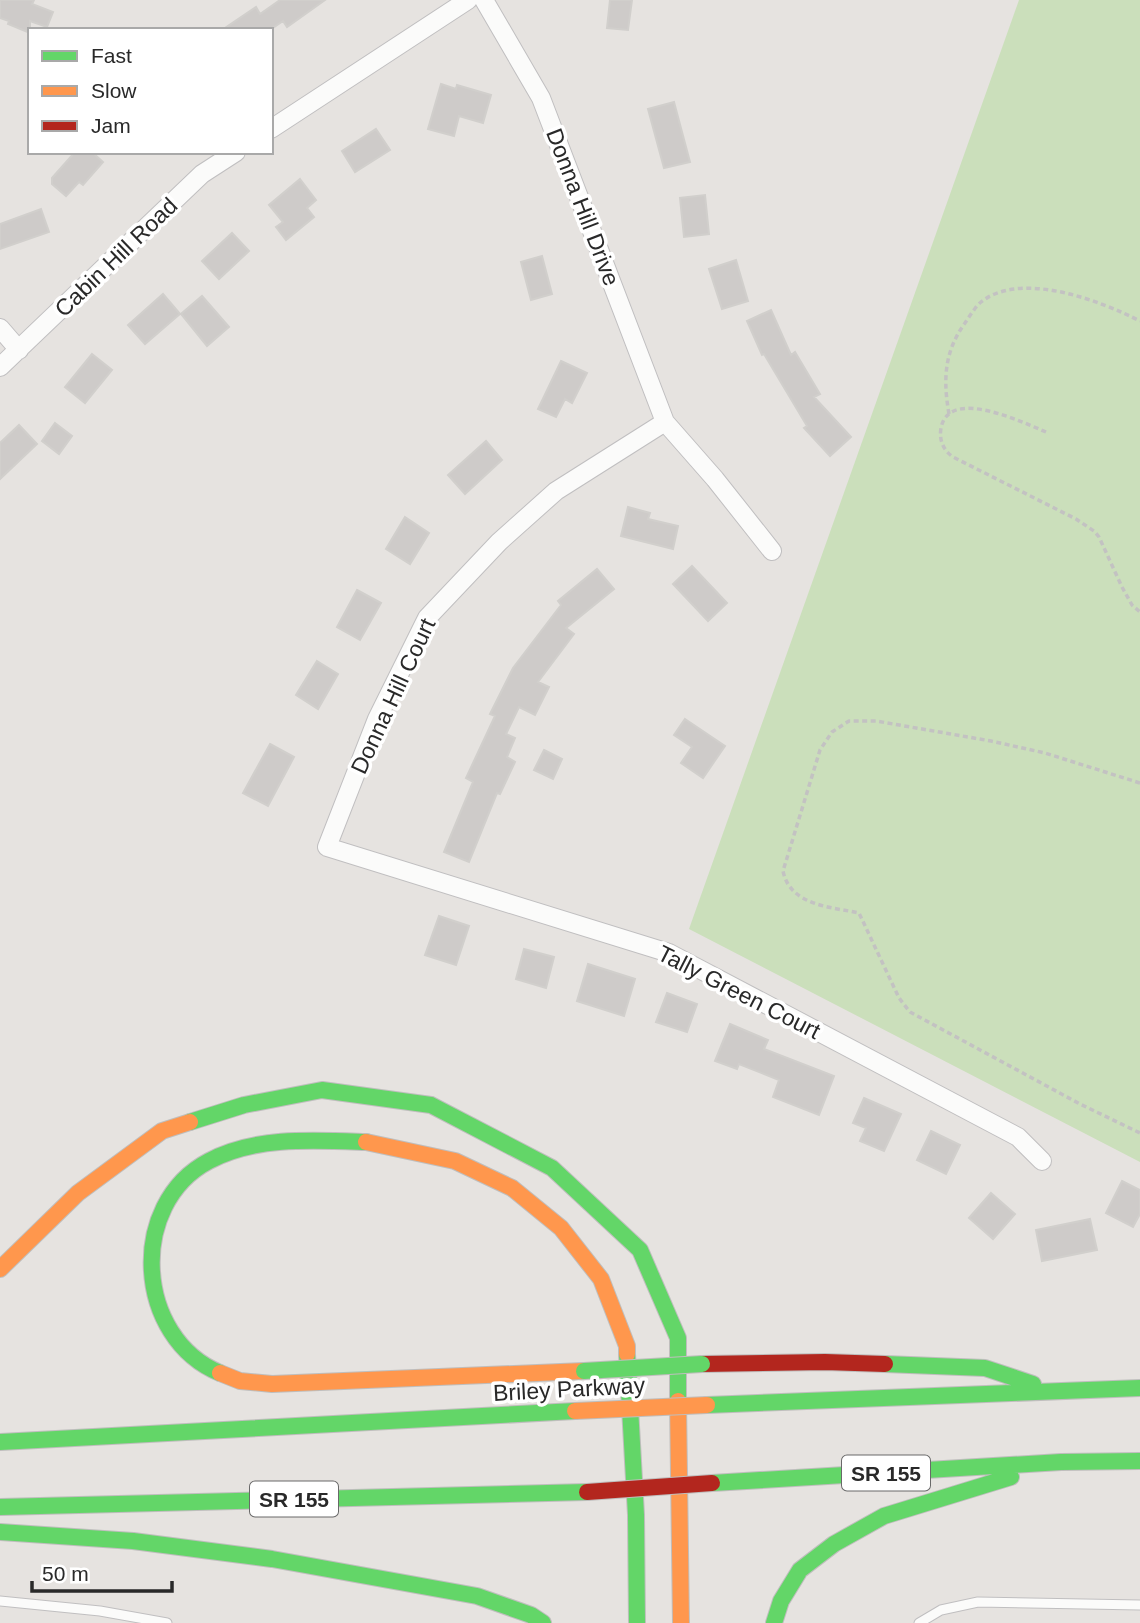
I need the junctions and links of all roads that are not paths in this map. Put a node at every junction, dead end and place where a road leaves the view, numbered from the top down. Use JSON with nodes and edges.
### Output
{"nodes":[{"id":1,"x":468,"y":0,"type":"edge"},
{"id":2,"x":484,"y":0,"type":"edge"},
{"id":3,"x":273,"y":128,"type":"edge"},
{"id":4,"x":233,"y":154,"type":"edge"},
{"id":5,"x":0,"y":328,"type":"edge"},
{"id":6,"x":19,"y":350,"type":"junction"},
{"id":7,"x":0,"y":367,"type":"edge"},
{"id":8,"x":665,"y":422,"type":"junction"},
{"id":9,"x":772,"y":551,"type":"dead end"},
{"id":10,"x":373,"y":861,"type":"joint"},
{"id":11,"x":1042,"y":1161,"type":"dead end"},
{"id":12,"x":0,"y":1269,"type":"edge"},
{"id":13,"x":1140,"y":1388,"type":"edge"},
{"id":14,"x":1051,"y":1390,"type":"junction"},
{"id":15,"x":0,"y":1442,"type":"edge"},
{"id":16,"x":1140,"y":1461,"type":"edge"},
{"id":17,"x":1061,"y":1462,"type":"junction"},
{"id":18,"x":0,"y":1507,"type":"edge"},
{"id":19,"x":0,"y":1532,"type":"edge"},
{"id":20,"x":0,"y":1601,"type":"edge"},
{"id":21,"x":1140,"y":1605,"type":"edge"},
{"id":22,"x":167,"y":1623,"type":"edge"},
{"id":23,"x":543,"y":1623,"type":"edge"},
{"id":24,"x":637,"y":1623,"type":"edge"},
{"id":25,"x":681,"y":1623,"type":"edge"},
{"id":26,"x":774,"y":1623,"type":"edge"},
{"id":27,"x":919,"y":1623,"type":"edge"}],
"edges":[{"from":1,"to":3,"type":"street"},
{"from":2,"to":8,"type":"street","name":"Donna Hill Drive"},
{"from":4,"to":6,"type":"street","name":"Cabin Hill Road"},
{"from":5,"to":6,"type":"street"},
{"from":6,"to":7,"type":"street","name":"Cabin Hill Road"},
{"from":8,"to":9,"type":"street","name":"Donna Hill Drive"},
{"from":8,"to":10,"type":"street","name":"Donna Hill Court"},
{"from":10,"to":11,"type":"street","name":"Tally Green Court"},
{"from":12,"to":25,"type":"highway"},
{"from":13,"to":14,"type":"highway","name":"Briley Parkway"},
{"from":14,"to":15,"type":"highway","name":"Briley Parkway","bridge":true},
{"from":14,"to":24,"type":"highway","bridge":true},
{"from":16,"to":17,"type":"highway","number":"SR 155"},
{"from":17,"to":18,"type":"highway","number":"SR 155","bridge":true},
{"from":17,"to":26,"type":"highway"},
{"from":19,"to":23,"type":"highway"},
{"from":20,"to":22,"type":"lane"},
{"from":21,"to":27,"type":"lane"}]}
